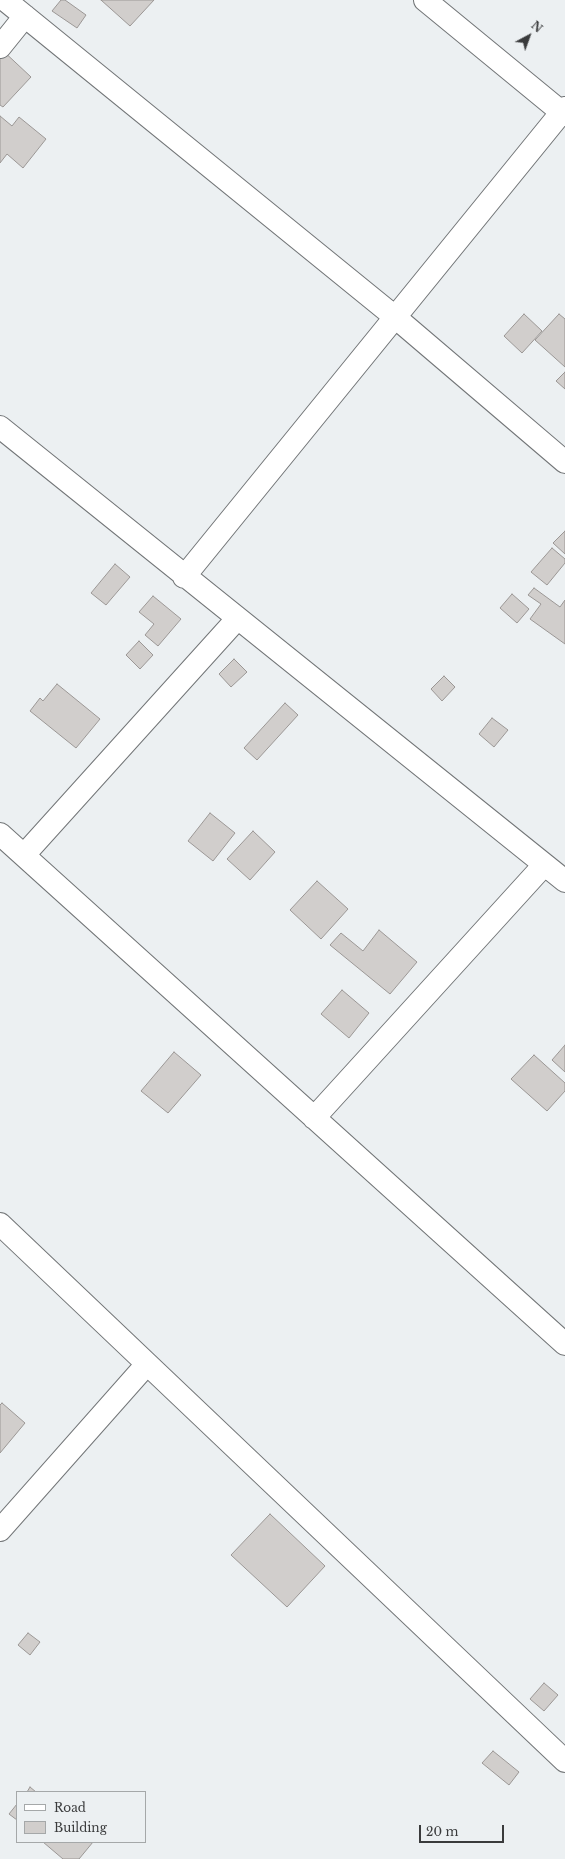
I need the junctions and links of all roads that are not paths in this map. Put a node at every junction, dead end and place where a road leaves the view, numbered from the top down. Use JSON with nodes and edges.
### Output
{"nodes":[{"id":1,"x":5,"y":0,"type":"edge"},
{"id":2,"x":434,"y":3,"type":"edge"},
{"id":3,"x":25,"y":16,"type":"junction"},
{"id":4,"x":0,"y":47,"type":"edge"},
{"id":5,"x":564,"y":112,"type":"edge"},
{"id":6,"x":395,"y":317,"type":"junction"},
{"id":7,"x":0,"y":427,"type":"edge"},
{"id":8,"x":565,"y":462,"type":"edge"},
{"id":9,"x":184,"y":577,"type":"junction"},
{"id":10,"x":237,"y":619,"type":"junction"},
{"id":11,"x":0,"y":834,"type":"edge"},
{"id":12,"x":24,"y":855,"type":"junction"},
{"id":13,"x":544,"y":865,"type":"junction"},
{"id":14,"x":565,"y":881,"type":"edge"},
{"id":15,"x":314,"y":1118,"type":"junction"},
{"id":16,"x":0,"y":1224,"type":"edge"},
{"id":17,"x":565,"y":1344,"type":"edge"},
{"id":18,"x":146,"y":1364,"type":"junction"},
{"id":19,"x":0,"y":1530,"type":"edge"},
{"id":20,"x":565,"y":1761,"type":"edge"}],
"edges":[{"from":1,"to":3,"type":"street"},
{"from":2,"to":5,"type":"street"},
{"from":3,"to":4,"type":"street"},
{"from":3,"to":6,"type":"street"},
{"from":5,"to":6,"type":"street"},
{"from":6,"to":8,"type":"street"},
{"from":6,"to":9,"type":"street"},
{"from":7,"to":9,"type":"street"},
{"from":9,"to":10,"type":"street"},
{"from":10,"to":12,"type":"street"},
{"from":10,"to":13,"type":"street"},
{"from":11,"to":12,"type":"street"},
{"from":12,"to":15,"type":"street"},
{"from":13,"to":14,"type":"street"},
{"from":13,"to":15,"type":"street"},
{"from":15,"to":17,"type":"street"},
{"from":16,"to":18,"type":"street"},
{"from":18,"to":19,"type":"street"},
{"from":18,"to":20,"type":"street"}]}
